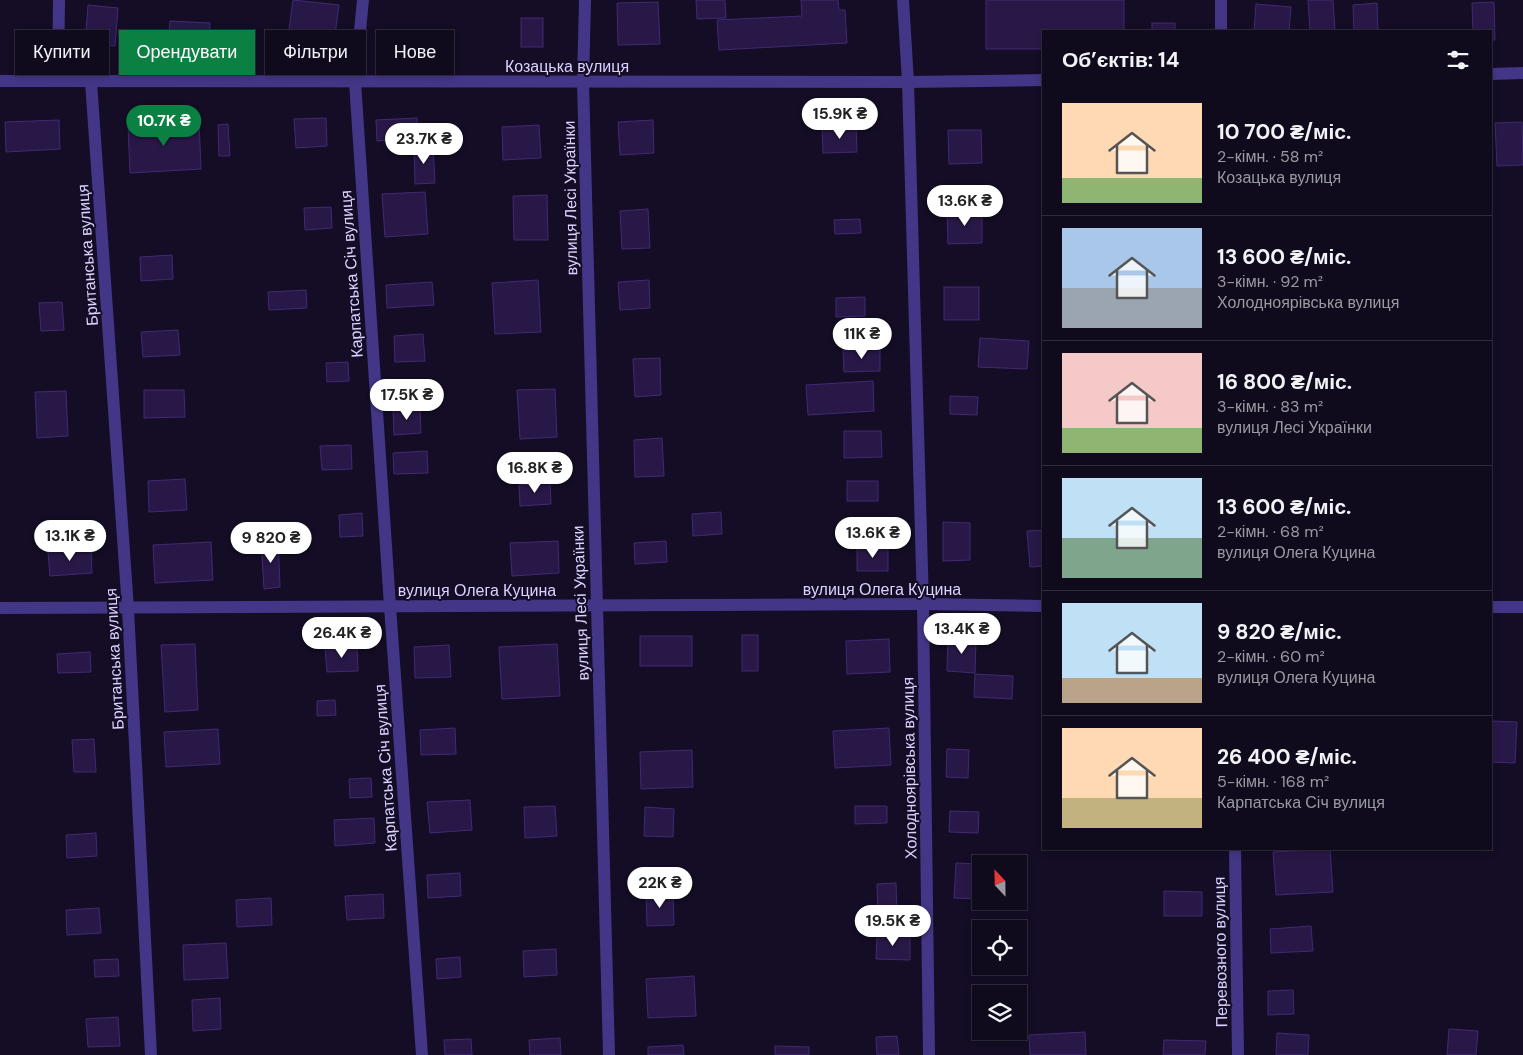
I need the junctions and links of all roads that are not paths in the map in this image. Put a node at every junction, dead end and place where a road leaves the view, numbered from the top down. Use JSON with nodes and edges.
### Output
{"nodes":[{"id":1,"x":59,"y":0,"type":"edge"},
{"id":2,"x":363,"y":0,"type":"edge"},
{"id":3,"x":585,"y":0,"type":"edge"},
{"id":4,"x":903,"y":0,"type":"edge"},
{"id":5,"x":1221,"y":0,"type":"edge"},
{"id":6,"x":1221,"y":30,"type":"edge"},
{"id":7,"x":1523,"y":73,"type":"edge"},
{"id":8,"x":1492,"y":74,"type":"edge"},
{"id":9,"x":1042,"y":80,"type":"edge"},
{"id":10,"x":0,"y":81,"type":"edge"},
{"id":11,"x":58,"y":81,"type":"junction"},
{"id":12,"x":91,"y":82,"type":"junction"},
{"id":13,"x":355,"y":82,"type":"junction"},
{"id":14,"x":583,"y":82,"type":"junction"},
{"id":15,"x":908,"y":82,"type":"junction"},
{"id":16,"x":923,"y":604,"type":"junction"},
{"id":17,"x":390,"y":606,"type":"junction"},
{"id":18,"x":597,"y":606,"type":"junction"},
{"id":19,"x":1042,"y":606,"type":"edge"},
{"id":20,"x":1492,"y":607,"type":"edge"},
{"id":21,"x":1523,"y":607,"type":"edge"},
{"id":22,"x":0,"y":608,"type":"edge"},
{"id":23,"x":128,"y":608,"type":"junction"},
{"id":24,"x":1235,"y":850,"type":"edge"},
{"id":25,"x":151,"y":1055,"type":"edge"},
{"id":26,"x":422,"y":1055,"type":"edge"},
{"id":27,"x":609,"y":1055,"type":"edge"},
{"id":28,"x":929,"y":1055,"type":"edge"},
{"id":29,"x":1238,"y":1055,"type":"edge"}],
"edges":[{"from":1,"to":11,"type":"street"},
{"from":2,"to":13,"type":"street","name":"Карпатська Січ вулиця"},
{"from":3,"to":14,"type":"street","name":"вулиця Лесі Українки"},
{"from":4,"to":15,"type":"street","name":"Холодноярівська вулиця"},
{"from":5,"to":6,"type":"street"},
{"from":7,"to":8,"type":"street"},
{"from":9,"to":15,"type":"street","name":"Козацька вулиця"},
{"from":10,"to":11,"type":"street","name":"Козацька вулиця"},
{"from":11,"to":12,"type":"street","name":"Козацька вулиця"},
{"from":12,"to":13,"type":"street","name":"Козацька вулиця"},
{"from":12,"to":23,"type":"street","name":"Британська вулиця"},
{"from":13,"to":14,"type":"street","name":"Козацька вулиця"},
{"from":13,"to":17,"type":"street","name":"Карпатська Січ вулиця"},
{"from":14,"to":15,"type":"street","name":"Козацька вулиця"},
{"from":14,"to":18,"type":"street","name":"вулиця Лесі Українки"},
{"from":15,"to":16,"type":"street","name":"Холодноярівська вулиця"},
{"from":16,"to":18,"type":"street","name":"вулиця Олега Куцина"},
{"from":16,"to":19,"type":"street","name":"вулиця Олега Куцина"},
{"from":16,"to":28,"type":"street","name":"Холодноярівська вулиця"},
{"from":17,"to":18,"type":"street","name":"вулиця Олега Куцина"},
{"from":17,"to":23,"type":"street","name":"вулиця Олега Куцина"},
{"from":17,"to":26,"type":"street","name":"Карпатська Січ вулиця"},
{"from":18,"to":27,"type":"street","name":"вулиця Лесі Українки"},
{"from":20,"to":21,"type":"street"},
{"from":22,"to":23,"type":"street","name":"вулиця Олега Куцина"},
{"from":23,"to":25,"type":"street","name":"Британська вулиця"},
{"from":24,"to":29,"type":"street","name":"Перевозного вулиця"}]}
